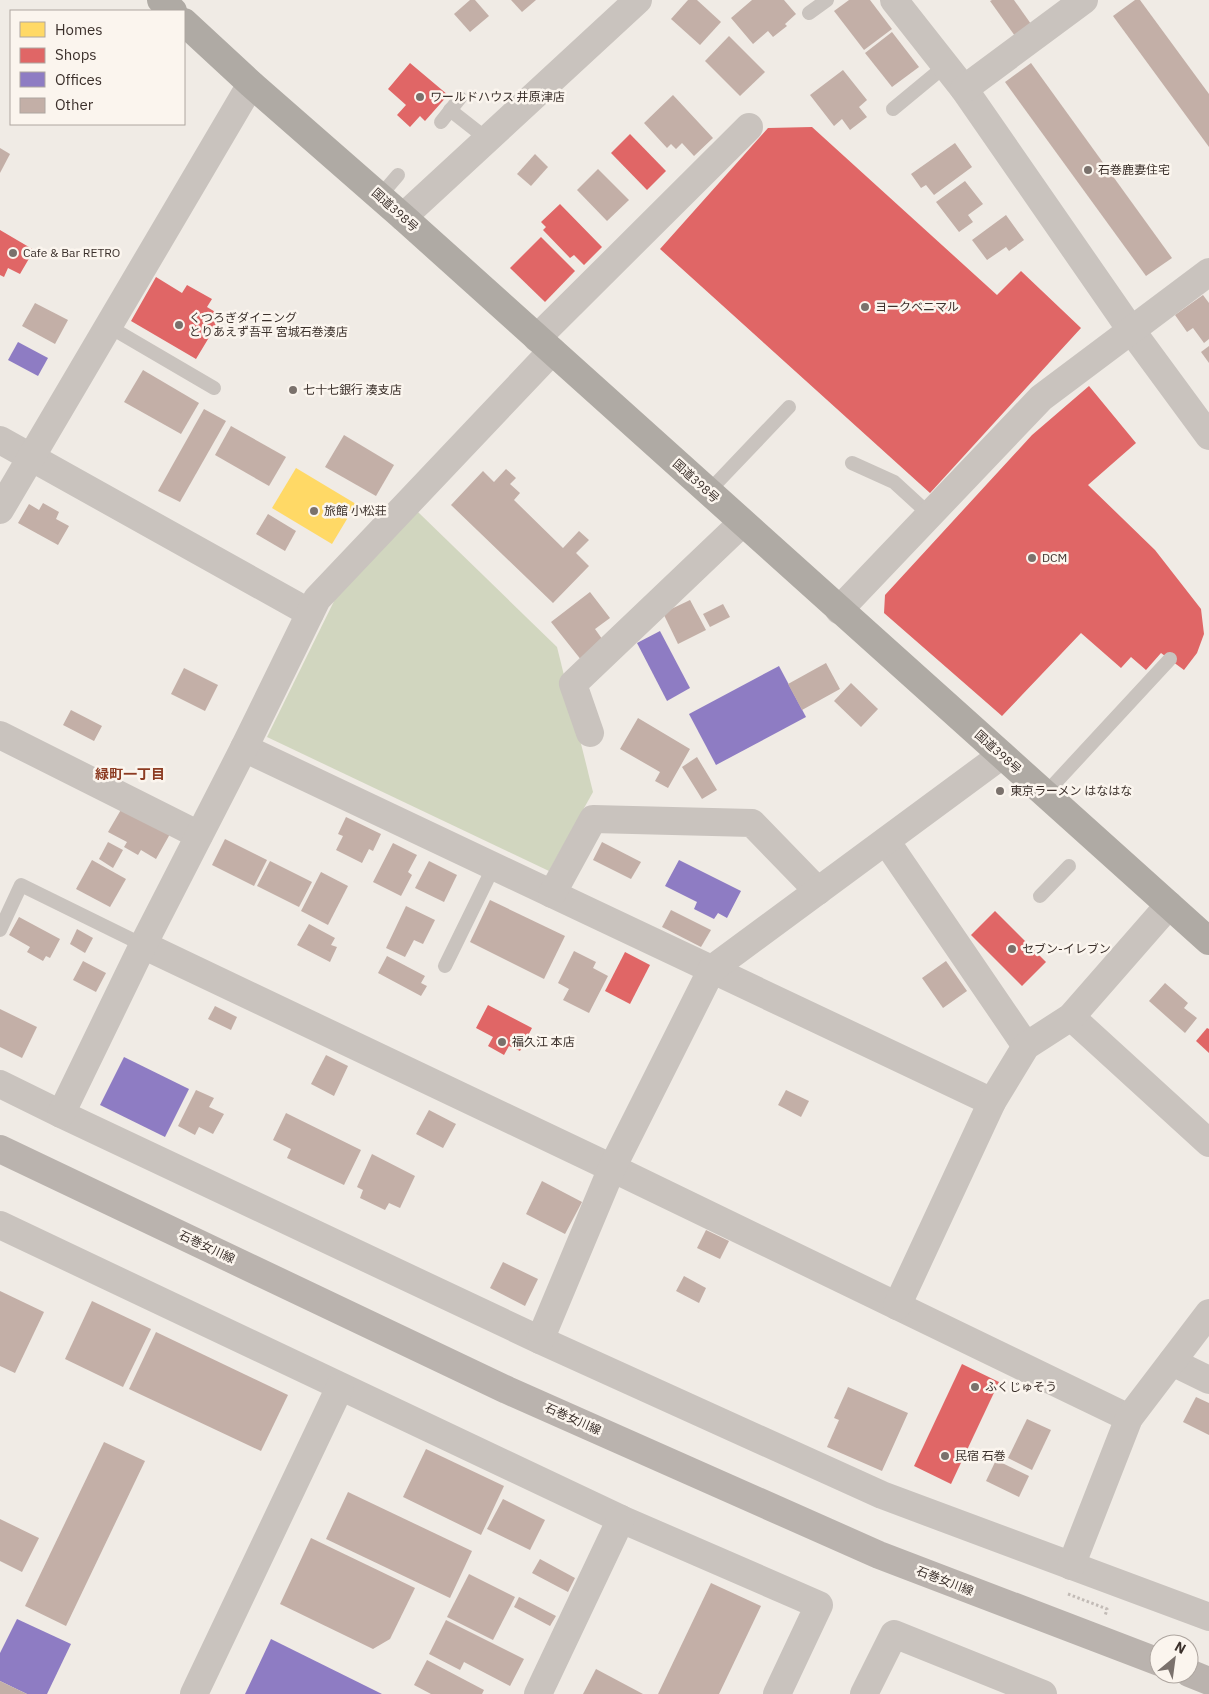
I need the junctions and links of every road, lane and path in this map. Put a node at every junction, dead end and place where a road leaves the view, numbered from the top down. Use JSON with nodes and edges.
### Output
{"nodes":[{"id":1,"x":160,"y":0,"type":"edge"},
{"id":2,"x":638,"y":0,"type":"edge"},
{"id":3,"x":827,"y":0,"type":"edge"},
{"id":4,"x":894,"y":0,"type":"edge"},
{"id":5,"x":1084,"y":0,"type":"edge"},
{"id":6,"x":172,"y":10,"type":"edge"},
{"id":7,"x":809,"y":13,"type":"dead end"},
{"id":8,"x":185,"y":23,"type":"edge"},
{"id":9,"x":945,"y":66,"type":"junction"},
{"id":10,"x":252,"y":84,"type":"junction"},
{"id":11,"x":964,"y":89,"type":"junction"},
{"id":12,"x":460,"y":98,"type":"dead end"},
{"id":13,"x":893,"y":109,"type":"dead end"},
{"id":14,"x":450,"y":110,"type":"junction"},
{"id":15,"x":441,"y":122,"type":"dead end"},
{"id":16,"x":749,"y":127,"type":"dead end"},
{"id":17,"x":487,"y":139,"type":"junction"},
{"id":18,"x":398,"y":175,"type":"dead end"},
{"id":19,"x":380,"y":196,"type":"junction"},
{"id":20,"x":403,"y":217,"type":"junction"},
{"id":21,"x":1209,"y":272,"type":"edge"},
{"id":22,"x":108,"y":326,"type":"junction"},
{"id":23,"x":1131,"y":330,"type":"junction"},
{"id":24,"x":545,"y":345,"type":"junction"},
{"id":25,"x":214,"y":388,"type":"dead end"},
{"id":26,"x":789,"y":407,"type":"dead end"},
{"id":27,"x":1209,"y":436,"type":"edge"},
{"id":28,"x":0,"y":440,"type":"edge"},
{"id":29,"x":30,"y":456,"type":"junction"},
{"id":30,"x":852,"y":463,"type":"dead end"},
{"id":31,"x":708,"y":492,"type":"junction"},
{"id":32,"x":0,"y":510,"type":"edge"},
{"id":33,"x":930,"y":515,"type":"junction"},
{"id":34,"x":742,"y":523,"type":"junction"},
{"id":35,"x":839,"y":610,"type":"junction"},
{"id":36,"x":310,"y":613,"type":"junction"},
{"id":37,"x":1170,"y":659,"type":"dead end"},
{"id":38,"x":590,"y":733,"type":"dead end"},
{"id":39,"x":0,"y":735,"type":"edge"},
{"id":40,"x":244,"y":748,"type":"junction"},
{"id":41,"x":1002,"y":755,"type":"junction"},
{"id":42,"x":1045,"y":794,"type":"junction"},
{"id":43,"x":198,"y":835,"type":"junction"},
{"id":44,"x":886,"y":841,"type":"junction"},
{"id":45,"x":494,"y":866,"type":"junction"},
{"id":46,"x":1068,"y":866,"type":"dead end"},
{"id":47,"x":818,"y":891,"type":"junction"},
{"id":48,"x":552,"y":894,"type":"junction"},
{"id":49,"x":1040,"y":896,"type":"dead end"},
{"id":50,"x":1169,"y":906,"type":"junction"},
{"id":51,"x":0,"y":930,"type":"edge"},
{"id":52,"x":1209,"y":941,"type":"edge"},
{"id":53,"x":143,"y":945,"type":"junction"},
{"id":54,"x":445,"y":966,"type":"dead end"},
{"id":55,"x":712,"y":969,"type":"junction"},
{"id":56,"x":1071,"y":1017,"type":"junction"},
{"id":57,"x":1026,"y":1046,"type":"junction"},
{"id":58,"x":0,"y":1084,"type":"edge"},
{"id":59,"x":992,"y":1102,"type":"junction"},
{"id":60,"x":61,"y":1114,"type":"junction"},
{"id":61,"x":1209,"y":1143,"type":"edge"},
{"id":62,"x":0,"y":1149,"type":"edge"},
{"id":63,"x":612,"y":1168,"type":"junction"},
{"id":64,"x":0,"y":1225,"type":"edge"},
{"id":65,"x":897,"y":1306,"type":"junction"},
{"id":66,"x":1209,"y":1313,"type":"edge"},
{"id":67,"x":540,"y":1340,"type":"junction"},
{"id":68,"x":1172,"y":1362,"type":"junction"},
{"id":69,"x":1209,"y":1380,"type":"edge"},
{"id":70,"x":340,"y":1387,"type":"junction"},
{"id":71,"x":1129,"y":1418,"type":"junction"},
{"id":72,"x":621,"y":1519,"type":"junction"},
{"id":73,"x":1070,"y":1566,"type":"junction"},
{"id":74,"x":1209,"y":1617,"type":"edge"},
{"id":75,"x":1149,"y":1658,"type":"edge"},
{"id":76,"x":194,"y":1694,"type":"edge"},
{"id":77,"x":538,"y":1694,"type":"edge"},
{"id":78,"x":777,"y":1694,"type":"edge"},
{"id":79,"x":864,"y":1694,"type":"edge"},
{"id":80,"x":1042,"y":1694,"type":"edge"}],
"edges":[{"from":1,"to":6,"type":"highway"},
{"from":2,"to":17,"type":"street"},
{"from":3,"to":7,"type":"lane"},
{"from":4,"to":9,"type":"street"},
{"from":5,"to":11,"type":"street"},
{"from":8,"to":10,"type":"highway","name":"国道398号"},
{"from":9,"to":11,"type":"street"},
{"from":9,"to":13,"type":"lane"},
{"from":10,"to":19,"type":"highway","name":"国道398号"},
{"from":10,"to":22,"type":"street"},
{"from":11,"to":23,"type":"street"},
{"from":12,"to":14,"type":"lane"},
{"from":14,"to":15,"type":"lane"},
{"from":14,"to":17,"type":"lane"},
{"from":16,"to":24,"type":"street"},
{"from":17,"to":20,"type":"street"},
{"from":18,"to":19,"type":"lane"},
{"from":19,"to":20,"type":"highway","name":"国道398号"},
{"from":20,"to":24,"type":"highway","name":"国道398号"},
{"from":21,"to":23,"type":"street"},
{"from":22,"to":25,"type":"lane"},
{"from":22,"to":29,"type":"street"},
{"from":23,"to":27,"type":"street"},
{"from":23,"to":33,"type":"street"},
{"from":24,"to":31,"type":"highway","name":"国道398号"},
{"from":24,"to":36,"type":"street"},
{"from":26,"to":31,"type":"lane"},
{"from":28,"to":29,"type":"street"},
{"from":29,"to":32,"type":"street"},
{"from":29,"to":36,"type":"street"},
{"from":30,"to":33,"type":"lane"},
{"from":31,"to":34,"type":"highway","name":"国道398号"},
{"from":33,"to":35,"type":"street"},
{"from":34,"to":35,"type":"highway","name":"国道398号"},
{"from":34,"to":38,"type":"street"},
{"from":35,"to":41,"type":"highway","name":"国道398号"},
{"from":36,"to":40,"type":"street"},
{"from":37,"to":42,"type":"lane"},
{"from":39,"to":43,"type":"street"},
{"from":40,"to":43,"type":"street"},
{"from":40,"to":45,"type":"street"},
{"from":41,"to":42,"type":"highway","name":"国道398号"},
{"from":41,"to":44,"type":"street"},
{"from":42,"to":50,"type":"highway","name":"国道398号"},
{"from":43,"to":53,"type":"street"},
{"from":44,"to":47,"type":"street"},
{"from":44,"to":57,"type":"street"},
{"from":45,"to":48,"type":"street"},
{"from":45,"to":54,"type":"lane"},
{"from":46,"to":49,"type":"lane"},
{"from":47,"to":48,"type":"street"},
{"from":47,"to":55,"type":"street"},
{"from":48,"to":55,"type":"street"},
{"from":50,"to":52,"type":"highway","name":"国道398号"},
{"from":50,"to":56,"type":"street"},
{"from":51,"to":53,"type":"lane"},
{"from":53,"to":60,"type":"street"},
{"from":53,"to":63,"type":"street"},
{"from":55,"to":59,"type":"street"},
{"from":55,"to":63,"type":"street"},
{"from":56,"to":57,"type":"street"},
{"from":56,"to":61,"type":"street"},
{"from":57,"to":59,"type":"street"},
{"from":58,"to":60,"type":"street"},
{"from":59,"to":65,"type":"street"},
{"from":60,"to":67,"type":"street"},
{"from":62,"to":75,"type":"main road","name":"石巻女川線"},
{"from":63,"to":65,"type":"street"},
{"from":63,"to":67,"type":"street"},
{"from":64,"to":70,"type":"street"},
{"from":65,"to":71,"type":"street"},
{"from":66,"to":68,"type":"street"},
{"from":67,"to":73,"type":"street"},
{"from":68,"to":69,"type":"street"},
{"from":68,"to":71,"type":"street"},
{"from":70,"to":72,"type":"street"},
{"from":70,"to":76,"type":"street"},
{"from":71,"to":73,"type":"street"},
{"from":72,"to":77,"type":"street"},
{"from":72,"to":78,"type":"street"},
{"from":73,"to":74,"type":"street"},
{"from":79,"to":80,"type":"street"}]}
